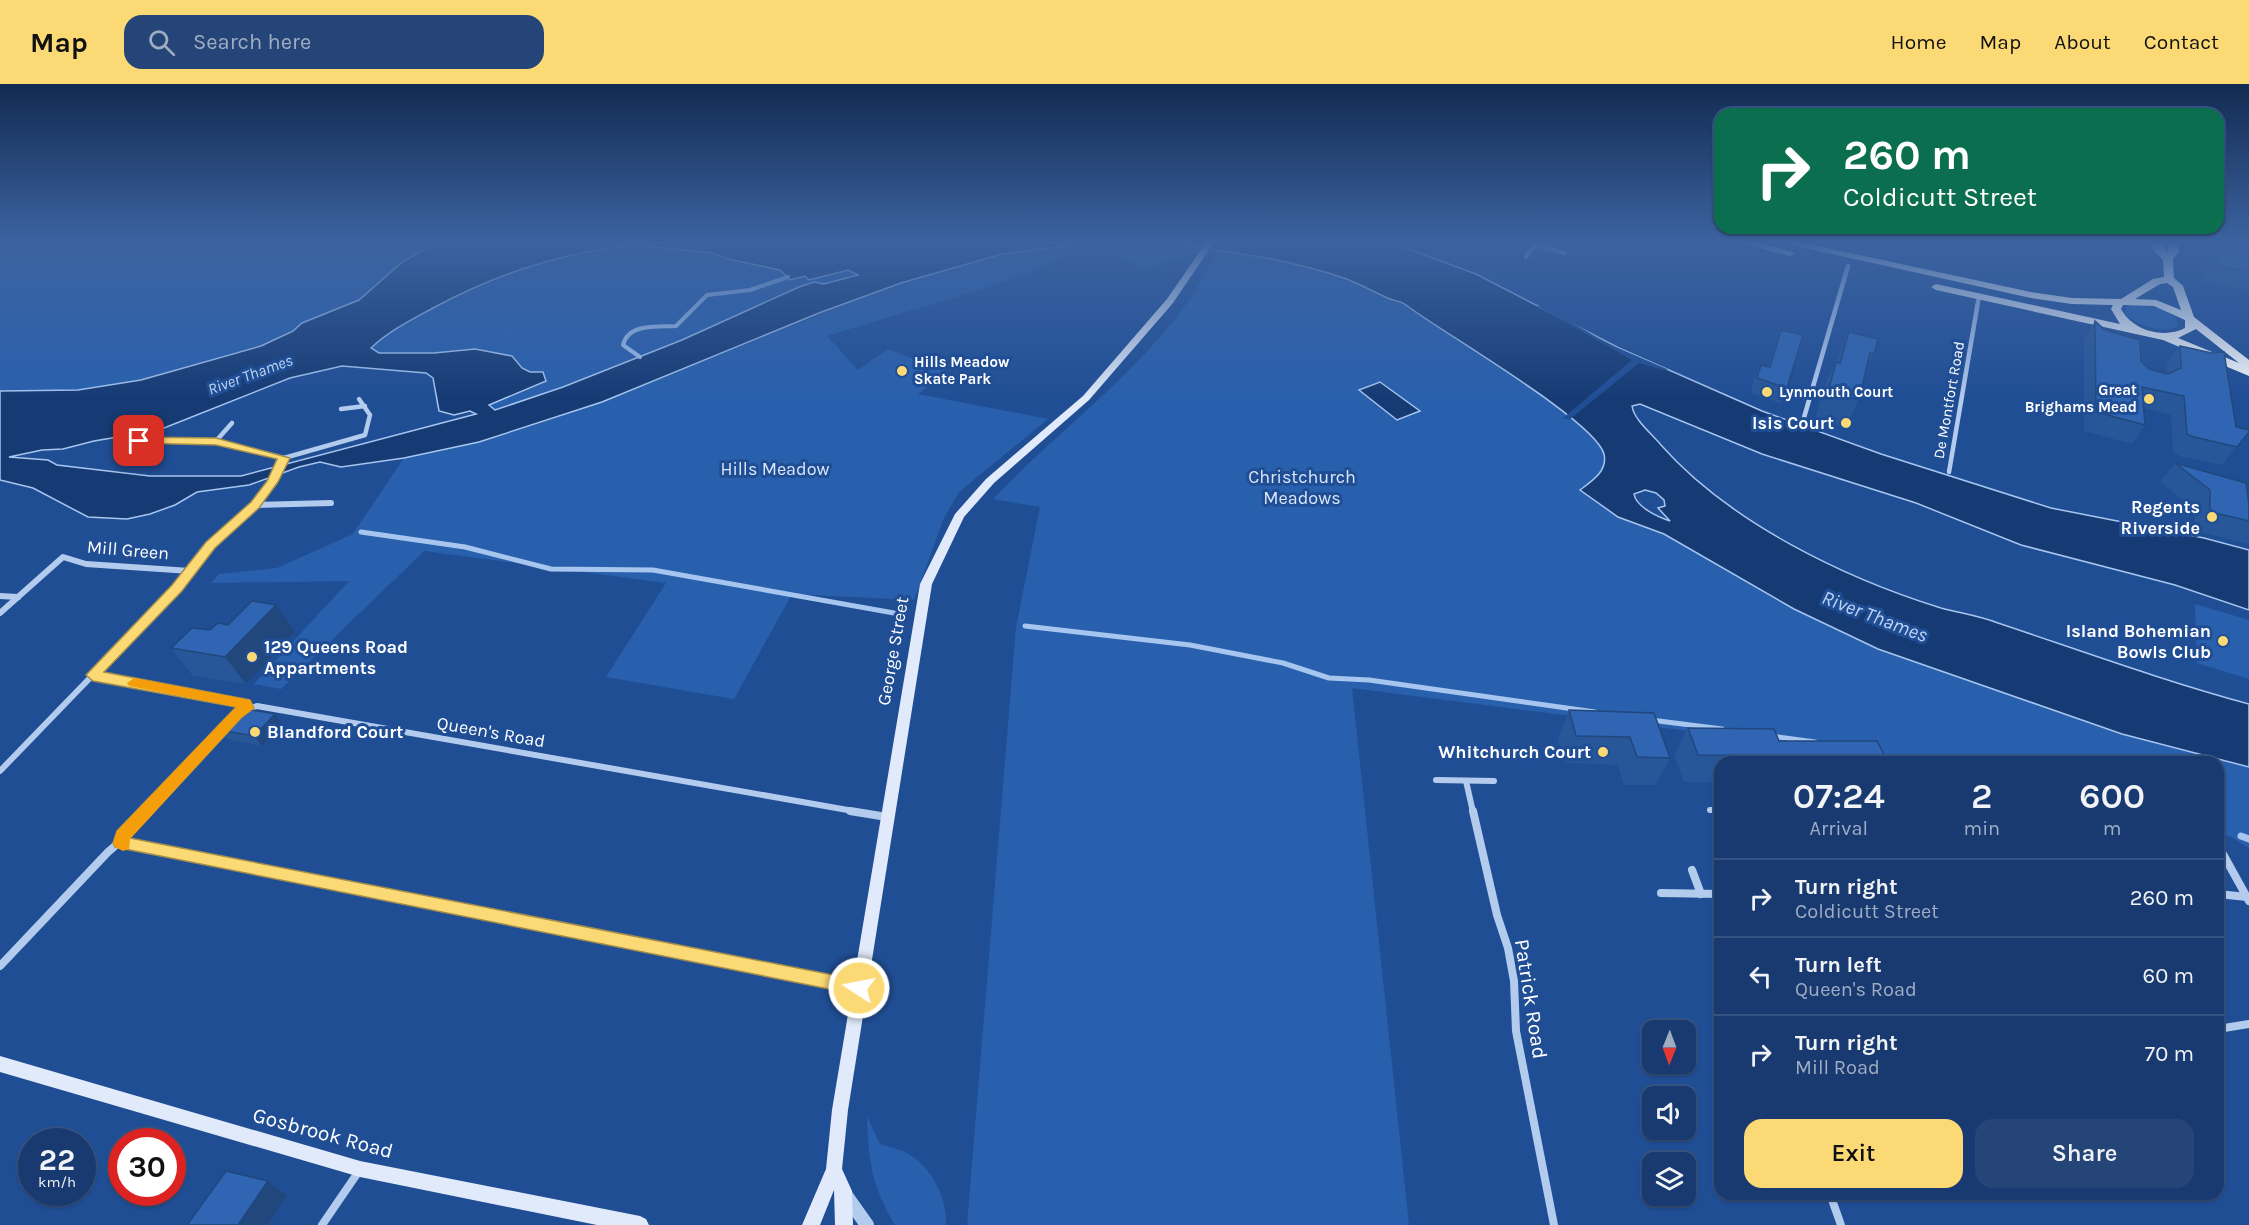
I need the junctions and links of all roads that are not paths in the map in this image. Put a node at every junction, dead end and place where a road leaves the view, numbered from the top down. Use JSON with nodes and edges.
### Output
{"nodes":[{"id":1,"x":1175,"y":294,"type":"edge"},
{"id":2,"x":1840,"y":294,"type":"edge"},
{"id":3,"x":1971,"y":294,"type":"edge"},
{"id":4,"x":2027,"y":294,"type":"edge"},
{"id":5,"x":2134,"y":294,"type":"edge"},
{"id":6,"x":2181,"y":294,"type":"edge"},
{"id":7,"x":1979,"y":296,"type":"junction"},
{"id":8,"x":2123,"y":301,"type":"junction"},
{"id":9,"x":2190,"y":320,"type":"junction"},
{"id":10,"x":2144,"y":332,"type":"junction"},
{"id":11,"x":2165,"y":337,"type":"junction"},
{"id":12,"x":2249,"y":366,"type":"edge"},
{"id":13,"x":2249,"y":372,"type":"edge"},
{"id":14,"x":359,"y":399,"type":"dead end"},
{"id":15,"x":364,"y":406,"type":"junction"},
{"id":16,"x":341,"y":409,"type":"dead end"},
{"id":17,"x":1803,"y":421,"type":"dead end"},
{"id":18,"x":232,"y":423,"type":"dead end"},
{"id":19,"x":139,"y":441,"type":"dead end"},
{"id":20,"x":216,"y":441,"type":"junction"},
{"id":21,"x":284,"y":458,"type":"junction"},
{"id":22,"x":1949,"y":472,"type":"dead end"},
{"id":23,"x":331,"y":503,"type":"dead end"},
{"id":24,"x":255,"y":505,"type":"junction"},
{"id":25,"x":190,"y":571,"type":"junction"},
{"id":26,"x":0,"y":596,"type":"edge"},
{"id":27,"x":18,"y":597,"type":"junction"},
{"id":28,"x":0,"y":613,"type":"edge"},
{"id":29,"x":93,"y":675,"type":"junction"},
{"id":30,"x":247,"y":708,"type":"junction"},
{"id":31,"x":236,"y":714,"type":"edge"},
{"id":32,"x":228,"y":723,"type":"edge"},
{"id":33,"x":0,"y":771,"type":"edge"},
{"id":34,"x":1436,"y":780,"type":"dead end"},
{"id":35,"x":1466,"y":781,"type":"junction"},
{"id":36,"x":1494,"y":781,"type":"dead end"},
{"id":37,"x":1710,"y":810,"type":"dead end"},
{"id":38,"x":1714,"y":810,"type":"edge"},
{"id":39,"x":887,"y":817,"type":"junction"},
{"id":40,"x":120,"y":843,"type":"junction"},
{"id":41,"x":2224,"y":856,"type":"edge"},
{"id":42,"x":1692,"y":870,"type":"dead end"},
{"id":43,"x":1661,"y":893,"type":"dead end"},
{"id":44,"x":1701,"y":894,"type":"junction"},
{"id":45,"x":1714,"y":894,"type":"edge"},
{"id":46,"x":2224,"y":895,"type":"edge"},
{"id":47,"x":2248,"y":899,"type":"edge"},
{"id":48,"x":0,"y":966,"type":"edge"},
{"id":49,"x":859,"y":988,"type":"junction"},
{"id":50,"x":2249,"y":1024,"type":"edge"},
{"id":51,"x":2224,"y":1028,"type":"edge"},
{"id":52,"x":0,"y":1064,"type":"edge"},
{"id":53,"x":360,"y":1169,"type":"junction"},
{"id":54,"x":834,"y":1169,"type":"junction"},
{"id":55,"x":843,"y":1191,"type":"junction"},
{"id":56,"x":1832,"y":1200,"type":"edge"},
{"id":57,"x":321,"y":1225,"type":"edge"},
{"id":58,"x":640,"y":1225,"type":"edge"},
{"id":59,"x":811,"y":1225,"type":"edge"},
{"id":60,"x":844,"y":1225,"type":"edge"},
{"id":61,"x":867,"y":1225,"type":"edge"},
{"id":62,"x":1554,"y":1225,"type":"edge"},
{"id":63,"x":1842,"y":1225,"type":"edge"}],
"edges":[{"from":1,"to":39,"type":"main road","name":"George Street"},
{"from":2,"to":17,"type":"street"},
{"from":3,"to":7,"type":"main road"},
{"from":4,"to":8,"type":"main road"},
{"from":5,"to":8,"type":"main road"},
{"from":6,"to":9,"type":"main road"},
{"from":7,"to":10,"type":"main road"},
{"from":7,"to":22,"type":"street","name":"De Montfort Road"},
{"from":8,"to":9,"type":"main road"},
{"from":8,"to":10,"type":"main road"},
{"from":9,"to":11,"type":"main road"},
{"from":9,"to":12,"type":"main road"},
{"from":10,"to":11,"type":"main road"},
{"from":11,"to":13,"type":"main road"},
{"from":14,"to":15,"type":"street"},
{"from":15,"to":16,"type":"street"},
{"from":15,"to":21,"type":"street"},
{"from":18,"to":20,"type":"street"},
{"from":19,"to":20,"type":"street"},
{"from":20,"to":21,"type":"street"},
{"from":21,"to":24,"type":"street"},
{"from":23,"to":24,"type":"street"},
{"from":24,"to":25,"type":"street"},
{"from":25,"to":27,"type":"street","name":"Mill Green"},
{"from":25,"to":29,"type":"street"},
{"from":26,"to":27,"type":"street"},
{"from":27,"to":28,"type":"street"},
{"from":29,"to":30,"type":"street","name":"Queen's Road"},
{"from":29,"to":33,"type":"street"},
{"from":30,"to":31,"type":"street"},
{"from":30,"to":39,"type":"street","name":"Queen's Road"},
{"from":32,"to":40,"type":"street"},
{"from":34,"to":35,"type":"street"},
{"from":35,"to":36,"type":"street"},
{"from":35,"to":62,"type":"street","name":"Patrick Road"},
{"from":37,"to":38,"type":"street"},
{"from":39,"to":49,"type":"main road","name":"George Street"},
{"from":40,"to":48,"type":"street"},
{"from":40,"to":49,"type":"street"},
{"from":41,"to":47,"type":"street"},
{"from":42,"to":44,"type":"street"},
{"from":43,"to":44,"type":"street"},
{"from":44,"to":45,"type":"street"},
{"from":46,"to":47,"type":"street"},
{"from":49,"to":54,"type":"main road","name":"George Street"},
{"from":50,"to":51,"type":"street"},
{"from":52,"to":53,"type":"main road","name":"Gosbrook Road"},
{"from":53,"to":57,"type":"street"},
{"from":53,"to":58,"type":"main road","name":"Gosbrook Road"},
{"from":54,"to":55,"type":"main road","name":"George Street"},
{"from":54,"to":59,"type":"main road","name":"George Street"},
{"from":55,"to":60,"type":"main road","name":"George Street"},
{"from":55,"to":61,"type":"street"},
{"from":56,"to":63,"type":"street"}]}
